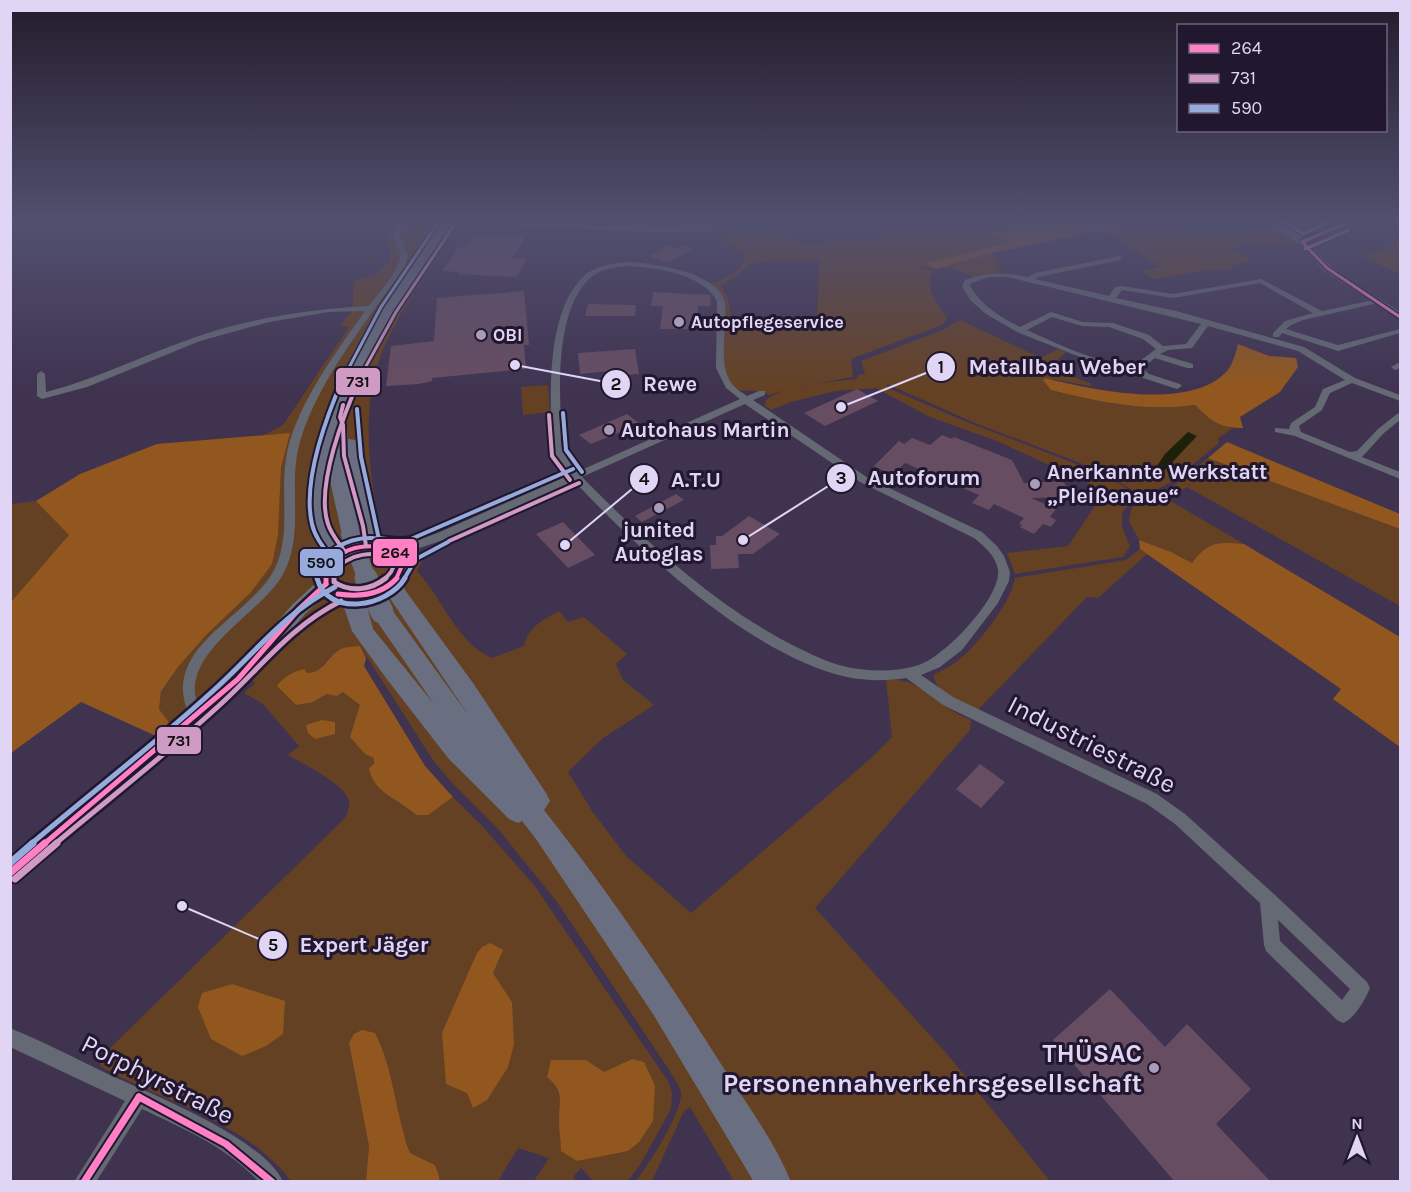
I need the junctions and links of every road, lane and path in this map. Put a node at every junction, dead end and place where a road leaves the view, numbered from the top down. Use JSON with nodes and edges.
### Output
{"nodes":[{"id":1,"x":390,"y":279,"type":"edge"},
{"id":2,"x":409,"y":279,"type":"edge"},
{"id":3,"x":417,"y":279,"type":"edge"},
{"id":4,"x":586,"y":279,"type":"edge"},
{"id":5,"x":692,"y":279,"type":"edge"},
{"id":6,"x":973,"y":279,"type":"edge"},
{"id":7,"x":1022,"y":279,"type":"edge"},
{"id":8,"x":1342,"y":279,"type":"edge"},
{"id":9,"x":1030,"y":280,"type":"joint"},
{"id":10,"x":1111,"y":299,"type":"junction"},
{"id":11,"x":1375,"y":301,"type":"junction"},
{"id":12,"x":370,"y":308,"type":"junction"},
{"id":13,"x":1322,"y":314,"type":"junction"},
{"id":14,"x":1401,"y":317,"type":"edge"},
{"id":15,"x":1206,"y":322,"type":"junction"},
{"id":16,"x":1020,"y":330,"type":"junction"},
{"id":17,"x":1280,"y":330,"type":"junction"},
{"id":18,"x":1401,"y":332,"type":"edge"},
{"id":19,"x":1272,"y":341,"type":"junction"},
{"id":20,"x":1159,"y":352,"type":"junction"},
{"id":21,"x":1190,"y":366,"type":"dead end"},
{"id":22,"x":1136,"y":367,"type":"junction"},
{"id":23,"x":41,"y":374,"type":"dead end"},
{"id":24,"x":1352,"y":380,"type":"junction"},
{"id":25,"x":1178,"y":386,"type":"dead end"},
{"id":26,"x":344,"y":393,"type":"junction"},
{"id":27,"x":762,"y":393,"type":"dead end"},
{"id":28,"x":1401,"y":398,"type":"edge"},
{"id":29,"x":746,"y":400,"type":"junction"},
{"id":30,"x":1401,"y":416,"type":"edge"},
{"id":31,"x":347,"y":417,"type":"junction"},
{"id":32,"x":340,"y":436,"type":"junction"},
{"id":33,"x":1363,"y":458,"type":"junction"},
{"id":34,"x":576,"y":476,"type":"junction"},
{"id":35,"x":1401,"y":476,"type":"edge"},
{"id":36,"x":373,"y":545,"type":"junction"},
{"id":37,"x":339,"y":556,"type":"junction"},
{"id":38,"x":397,"y":565,"type":"junction"},
{"id":39,"x":338,"y":592,"type":"junction"},
{"id":40,"x":909,"y":673,"type":"junction"},
{"id":41,"x":196,"y":716,"type":"junction"},
{"id":42,"x":545,"y":831,"type":"junction"},
{"id":43,"x":10,"y":873,"type":"edge"},
{"id":44,"x":1268,"y":900,"type":"junction"},
{"id":45,"x":10,"y":1037,"type":"edge"},
{"id":46,"x":139,"y":1097,"type":"junction"},
{"id":47,"x":84,"y":1182,"type":"edge"},
{"id":48,"x":273,"y":1182,"type":"edge"},
{"id":49,"x":774,"y":1182,"type":"edge"}],
"edges":[{"from":1,"to":12,"type":"street"},
{"from":2,"to":26,"type":"highway"},
{"from":3,"to":31,"type":"highway"},
{"from":4,"to":34,"type":"street"},
{"from":5,"to":29,"type":"street"},
{"from":6,"to":16,"type":"street"},
{"from":7,"to":9,"type":"street"},
{"from":8,"to":11,"type":"street"},
{"from":9,"to":10,"type":"street"},
{"from":10,"to":13,"type":"street"},
{"from":10,"to":15,"type":"street"},
{"from":11,"to":13,"type":"street"},
{"from":11,"to":14,"type":"street"},
{"from":12,"to":23,"type":"street"},
{"from":12,"to":41,"type":"street"},
{"from":13,"to":17,"type":"street"},
{"from":15,"to":19,"type":"street"},
{"from":15,"to":20,"type":"street"},
{"from":16,"to":20,"type":"street"},
{"from":16,"to":22,"type":"street"},
{"from":17,"to":18,"type":"street"},
{"from":17,"to":19,"type":"street"},
{"from":19,"to":24,"type":"street"},
{"from":20,"to":21,"type":"street"},
{"from":20,"to":22,"type":"street"},
{"from":22,"to":25,"type":"street"},
{"from":24,"to":28,"type":"street"},
{"from":24,"to":33,"type":"street"},
{"from":26,"to":32,"type":"highway"},
{"from":26,"to":37,"type":"highway"},
{"from":27,"to":29,"type":"street"},
{"from":29,"to":34,"type":"street"},
{"from":29,"to":40,"type":"street"},
{"from":30,"to":33,"type":"street"},
{"from":31,"to":32,"type":"highway"},
{"from":31,"to":36,"type":"highway"},
{"from":32,"to":42,"type":"highway","bridge":true},
{"from":33,"to":35,"type":"street"},
{"from":34,"to":38,"type":"street"},
{"from":34,"to":40,"type":"street"},
{"from":36,"to":37,"type":"main road"},
{"from":36,"to":38,"type":"main road"},
{"from":37,"to":39,"type":"main road"},
{"from":38,"to":39,"type":"main road"},
{"from":38,"to":42,"type":"highway"},
{"from":39,"to":41,"type":"main road"},
{"from":39,"to":42,"type":"highway"},
{"from":40,"to":44,"type":"street","name":"Industriestraße"},
{"from":41,"to":43,"type":"main road"},
{"from":42,"to":49,"type":"highway"},
{"from":44,"to":44,"type":"street","name":"Industriestraße"},
{"from":45,"to":46,"type":"street","name":"Porphyrstraße"},
{"from":46,"to":47,"type":"street"},
{"from":46,"to":48,"type":"street","name":"Porphyrstraße"}]}
